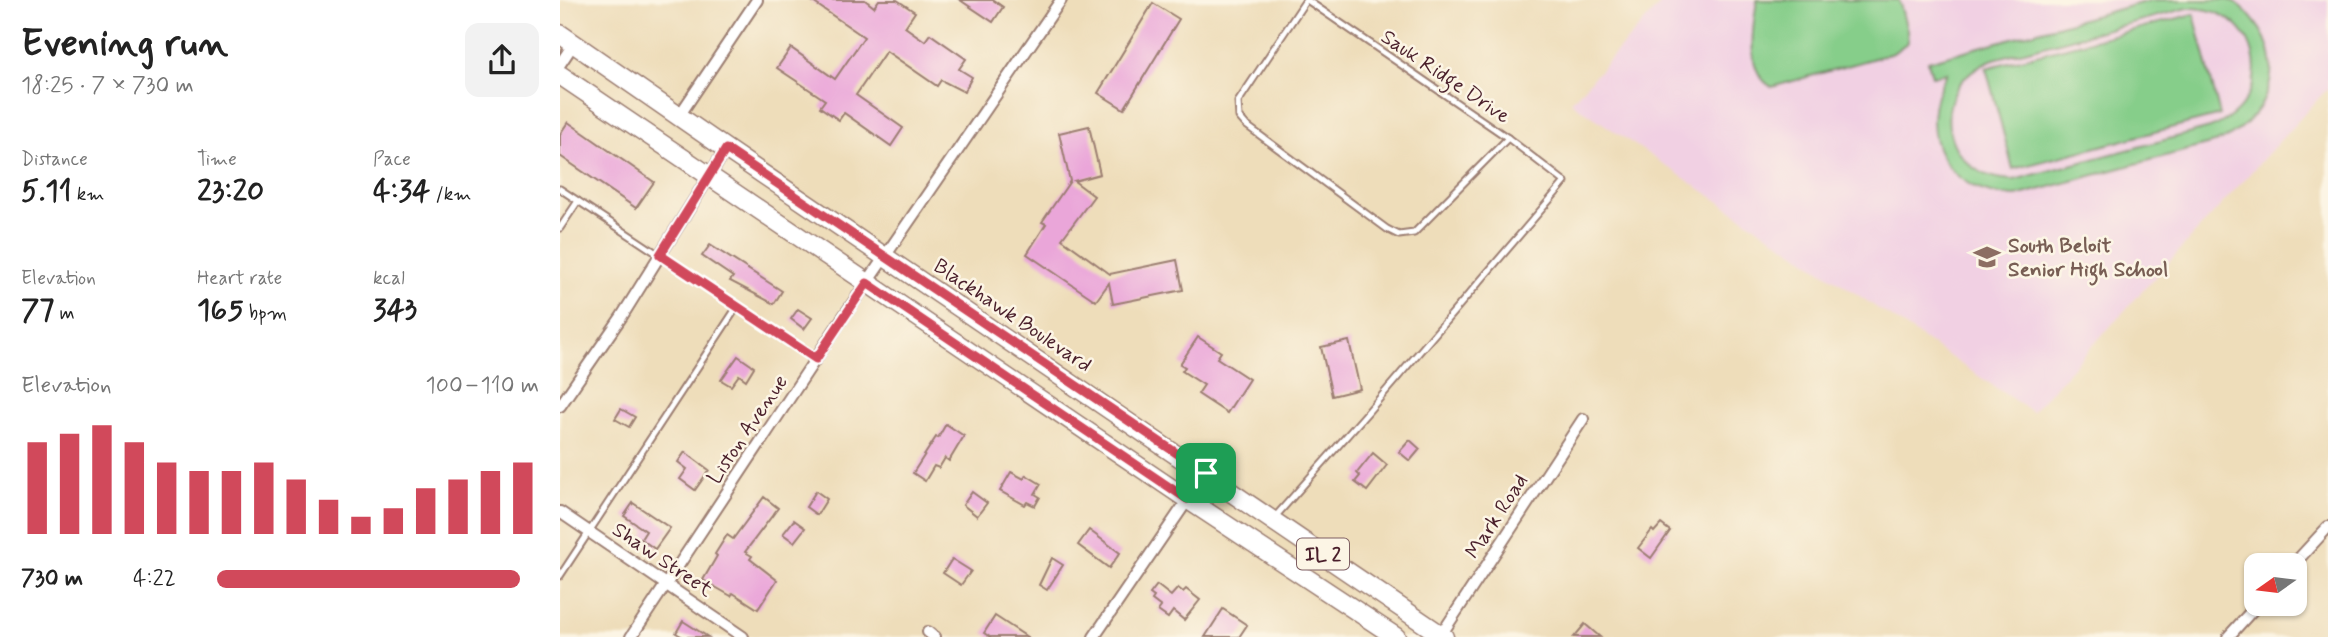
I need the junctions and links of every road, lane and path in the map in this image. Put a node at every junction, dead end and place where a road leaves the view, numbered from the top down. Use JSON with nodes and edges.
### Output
{"nodes":[{"id":1,"x":758,"y":0,"type":"edge"},
{"id":2,"x":1061,"y":0,"type":"edge"},
{"id":3,"x":1306,"y":0,"type":"edge"},
{"id":4,"x":567,"y":38,"type":"edge"},
{"id":5,"x":560,"y":64,"type":"edge"},
{"id":6,"x":560,"y":75,"type":"edge"},
{"id":7,"x":679,"y":116,"type":"junction"},
{"id":8,"x":1508,"y":138,"type":"junction"},
{"id":9,"x":726,"y":149,"type":"junction"},
{"id":10,"x":710,"y":176,"type":"junction"},
{"id":11,"x":560,"y":189,"type":"edge"},
{"id":12,"x":578,"y":201,"type":"junction"},
{"id":13,"x":560,"y":228,"type":"edge"},
{"id":14,"x":660,"y":255,"type":"junction"},
{"id":15,"x":886,"y":256,"type":"junction"},
{"id":16,"x":867,"y":283,"type":"junction"},
{"id":17,"x":737,"y":307,"type":"junction"},
{"id":18,"x":816,"y":359,"type":"junction"},
{"id":19,"x":560,"y":406,"type":"edge"},
{"id":20,"x":1583,"y":419,"type":"dead end"},
{"id":21,"x":1206,"y":473,"type":"junction"},
{"id":22,"x":1187,"y":499,"type":"junction"},
{"id":23,"x":560,"y":512,"type":"edge"},
{"id":24,"x":1273,"y":519,"type":"junction"},
{"id":25,"x":2328,"y":527,"type":"edge"},
{"id":26,"x":590,"y":533,"type":"junction"},
{"id":27,"x":2304,"y":553,"type":"edge"},
{"id":28,"x":560,"y":576,"type":"edge"},
{"id":29,"x":666,"y":584,"type":"junction"},
{"id":30,"x":2247,"y":616,"type":"edge"},
{"id":31,"x":1443,"y":636,"type":"edge"},
{"id":32,"x":632,"y":637,"type":"edge"},
{"id":33,"x":743,"y":637,"type":"edge"},
{"id":34,"x":1094,"y":637,"type":"edge"},
{"id":35,"x":1396,"y":637,"type":"edge"},
{"id":36,"x":2228,"y":637,"type":"edge"}],
"edges":[{"from":1,"to":7,"type":"street"},
{"from":2,"to":15,"type":"street","name":"Liston Avenue"},
{"from":3,"to":8,"type":"lane","name":"Sauk Ridge Drive"},
{"from":3,"to":8,"type":"lane"},
{"from":4,"to":5,"type":"street"},
{"from":4,"to":7,"type":"main road","name":"Blackhawk Boulevard","number":"IL 2"},
{"from":6,"to":10,"type":"main road","number":"IL 2"},
{"from":7,"to":9,"type":"main road","name":"Blackhawk Boulevard","number":"IL 2"},
{"from":8,"to":24,"type":"lane","name":"Sauk Ridge Drive"},
{"from":9,"to":10,"type":"street"},
{"from":9,"to":15,"type":"main road","name":"Blackhawk Boulevard","number":"IL 2"},
{"from":10,"to":14,"type":"street"},
{"from":10,"to":16,"type":"main road","number":"IL 2"},
{"from":11,"to":12,"type":"lane"},
{"from":12,"to":13,"type":"lane"},
{"from":12,"to":14,"type":"lane"},
{"from":14,"to":17,"type":"lane"},
{"from":14,"to":19,"type":"street"},
{"from":15,"to":16,"type":"street","name":"Liston Avenue"},
{"from":15,"to":21,"type":"main road","name":"Blackhawk Boulevard","number":"IL 2"},
{"from":16,"to":18,"type":"street","name":"Liston Avenue"},
{"from":16,"to":22,"type":"main road","number":"IL 2"},
{"from":17,"to":18,"type":"lane"},
{"from":17,"to":26,"type":"lane"},
{"from":18,"to":29,"type":"street","name":"Liston Avenue"},
{"from":20,"to":31,"type":"street","name":"Mark Road"},
{"from":21,"to":22,"type":"street"},
{"from":21,"to":24,"type":"main road","name":"Blackhawk Boulevard","number":"IL 2"},
{"from":22,"to":34,"type":"street"},
{"from":22,"to":35,"type":"main road","number":"IL 2"},
{"from":23,"to":26,"type":"street","name":"Shaw Street"},
{"from":24,"to":31,"type":"main road","name":"Blackhawk Boulevard","number":"IL 2"},
{"from":25,"to":27,"type":"street"},
{"from":26,"to":28,"type":"lane"},
{"from":26,"to":29,"type":"street","name":"Shaw Street"},
{"from":29,"to":32,"type":"street","name":"Liston Avenue"},
{"from":29,"to":33,"type":"street","name":"Shaw Street"},
{"from":30,"to":36,"type":"street"}]}
